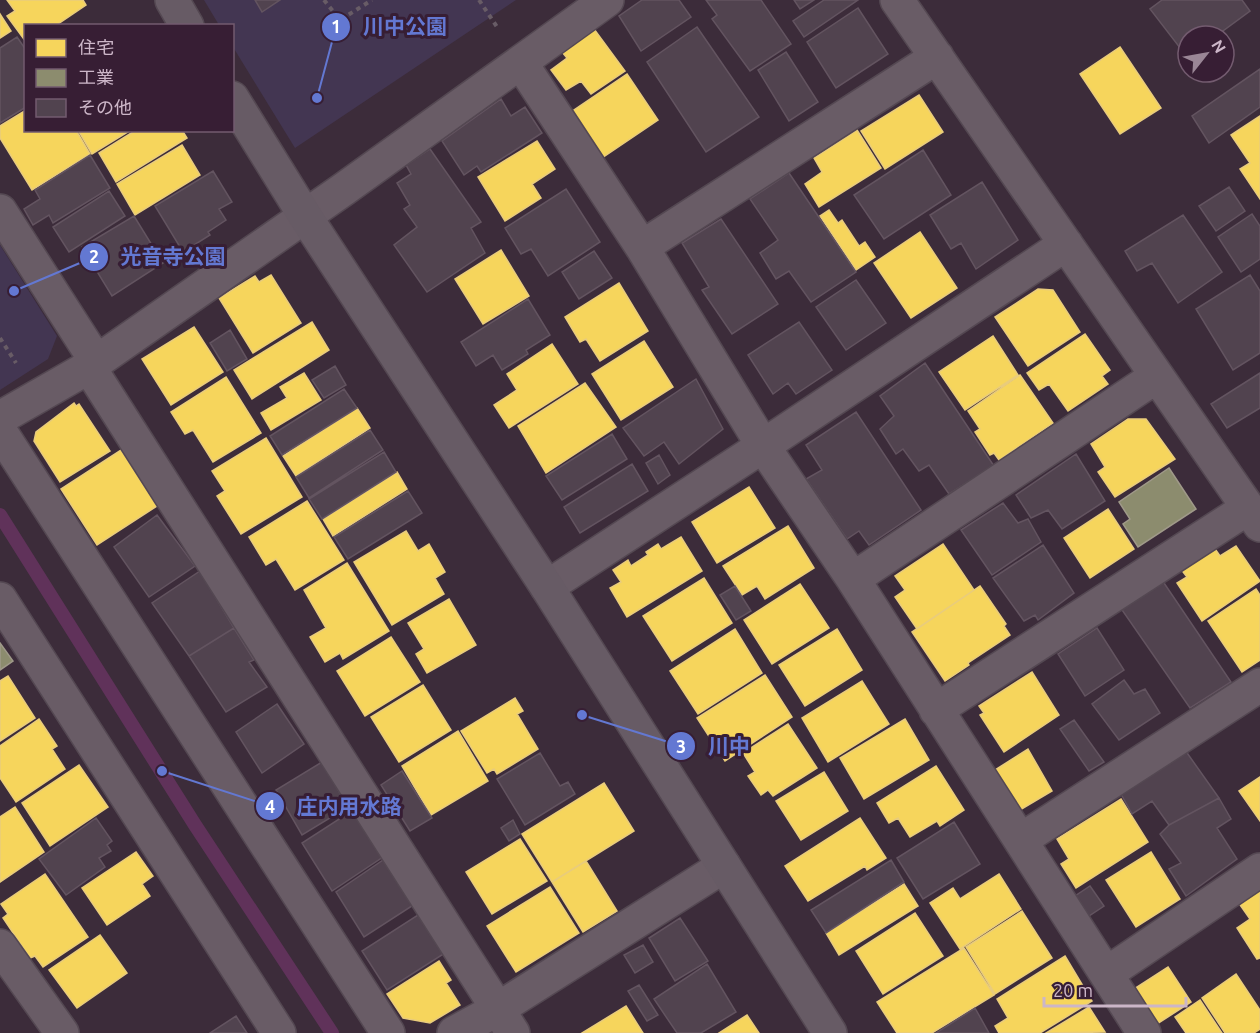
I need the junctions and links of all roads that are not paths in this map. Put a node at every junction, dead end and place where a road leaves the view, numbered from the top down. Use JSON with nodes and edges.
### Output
{"nodes":[{"id":1,"x":172,"y":0,"type":"edge"},
{"id":2,"x":607,"y":0,"type":"edge"},
{"id":3,"x":897,"y":0,"type":"edge"},
{"id":4,"x":186,"y":24,"type":"edge"},
{"id":5,"x":937,"y":57,"type":"junction"},
{"id":6,"x":521,"y":63,"type":"junction"},
{"id":7,"x":234,"y":102,"type":"edge"},
{"id":8,"x":0,"y":211,"type":"edge"},
{"id":9,"x":305,"y":216,"type":"junction"},
{"id":10,"x":1066,"y":244,"type":"junction"},
{"id":11,"x":642,"y":247,"type":"junction"},
{"id":12,"x":93,"y":364,"type":"junction"},
{"id":13,"x":1157,"y":376,"type":"junction"},
{"id":14,"x":0,"y":418,"type":"edge"},
{"id":15,"x":0,"y":431,"type":"edge"},
{"id":16,"x":763,"y":446,"type":"junction"},
{"id":17,"x":1254,"y":516,"type":"edge"},
{"id":18,"x":852,"y":579,"type":"junction"},
{"id":19,"x":547,"y":587,"type":"junction"},
{"id":20,"x":0,"y":599,"type":"edge"},
{"id":21,"x":1260,"y":685,"type":"edge"},
{"id":22,"x":936,"y":710,"type":"junction"},
{"id":23,"x":1021,"y":840,"type":"junction"},
{"id":24,"x":724,"y":866,"type":"junction"},
{"id":25,"x":1260,"y":870,"type":"edge"},
{"id":26,"x":0,"y":946,"type":"edge"},
{"id":27,"x":1106,"y":974,"type":"junction"},
{"id":28,"x":505,"y":1021,"type":"edge"},
{"id":29,"x":62,"y":1033,"type":"edge"},
{"id":30,"x":279,"y":1033,"type":"edge"},
{"id":31,"x":388,"y":1033,"type":"edge"},
{"id":32,"x":453,"y":1033,"type":"edge"},
{"id":33,"x":830,"y":1033,"type":"edge"},
{"id":34,"x":1144,"y":1033,"type":"edge"}],
"edges":[{"from":1,"to":4,"type":"street"},
{"from":2,"to":6,"type":"street"},
{"from":3,"to":5,"type":"street"},
{"from":5,"to":10,"type":"street"},
{"from":5,"to":11,"type":"street"},
{"from":6,"to":9,"type":"street"},
{"from":6,"to":11,"type":"street"},
{"from":7,"to":9,"type":"street"},
{"from":8,"to":12,"type":"street"},
{"from":9,"to":12,"type":"street"},
{"from":9,"to":19,"type":"street"},
{"from":10,"to":13,"type":"street"},
{"from":10,"to":16,"type":"street"},
{"from":11,"to":16,"type":"street"},
{"from":12,"to":14,"type":"street"},
{"from":12,"to":28,"type":"street"},
{"from":13,"to":17,"type":"street"},
{"from":13,"to":18,"type":"street"},
{"from":15,"to":31,"type":"street"},
{"from":16,"to":18,"type":"street"},
{"from":16,"to":19,"type":"street"},
{"from":17,"to":22,"type":"street"},
{"from":18,"to":22,"type":"street"},
{"from":19,"to":24,"type":"street"},
{"from":20,"to":30,"type":"street"},
{"from":21,"to":23,"type":"street"},
{"from":22,"to":23,"type":"street"},
{"from":23,"to":27,"type":"street"},
{"from":24,"to":28,"type":"street"},
{"from":24,"to":33,"type":"street"},
{"from":25,"to":27,"type":"street"},
{"from":26,"to":29,"type":"street"},
{"from":27,"to":34,"type":"street"},
{"from":28,"to":32,"type":"street"}]}
